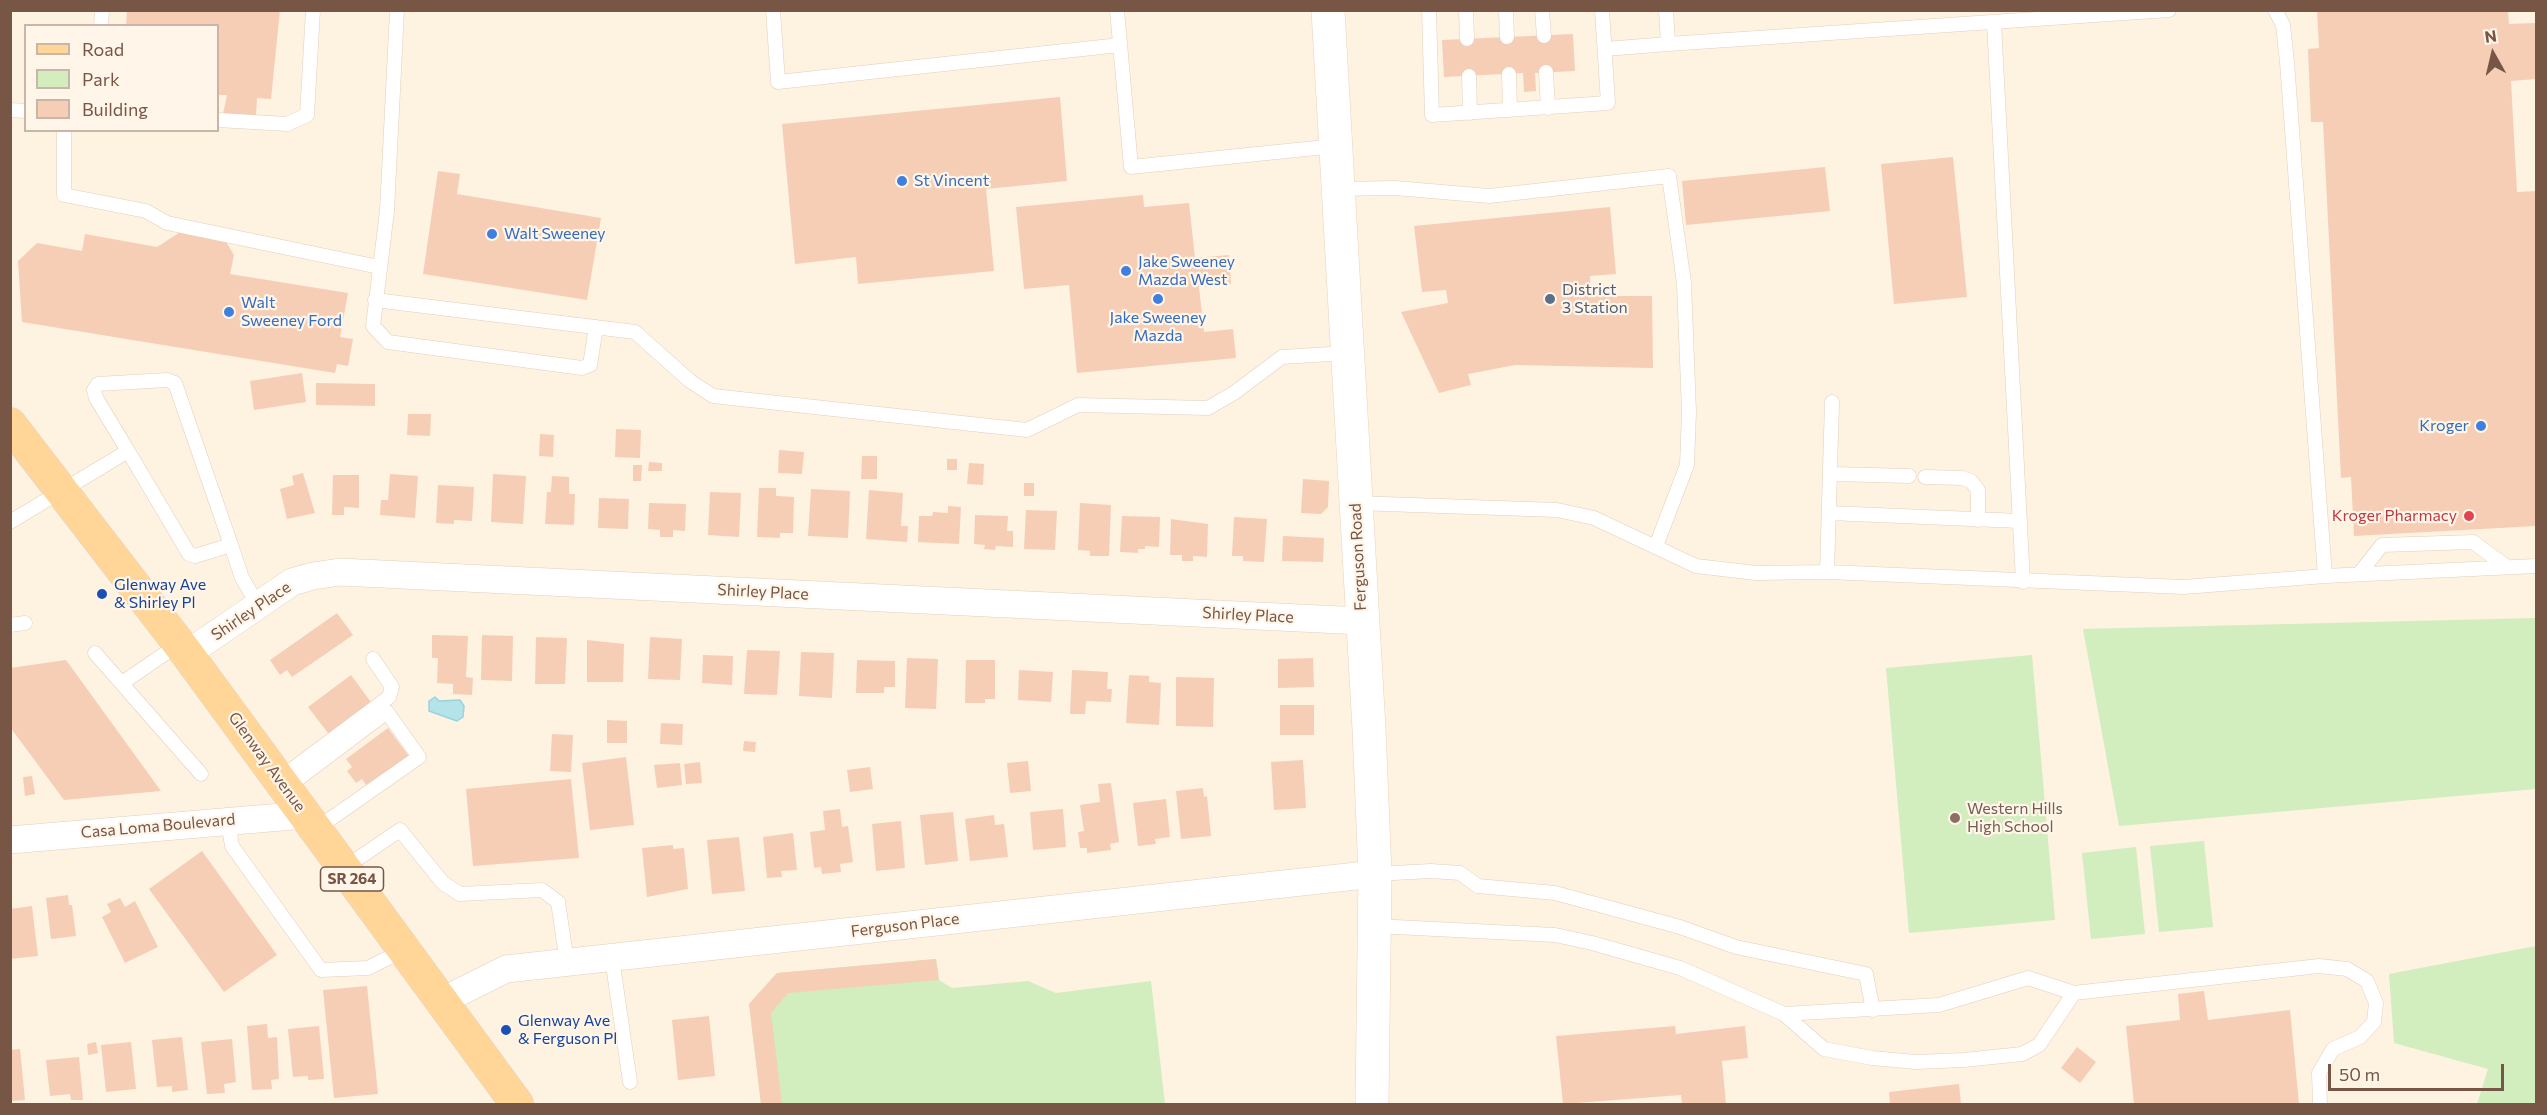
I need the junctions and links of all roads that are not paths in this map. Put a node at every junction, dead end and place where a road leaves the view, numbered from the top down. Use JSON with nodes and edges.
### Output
{"nodes":[{"id":1,"x":313,"y":10,"type":"edge"},
{"id":2,"x":398,"y":10,"type":"edge"},
{"id":3,"x":772,"y":10,"type":"edge"},
{"id":4,"x":1117,"y":10,"type":"edge"},
{"id":5,"x":1328,"y":10,"type":"edge"},
{"id":6,"x":1429,"y":10,"type":"edge"},
{"id":7,"x":1466,"y":10,"type":"edge"},
{"id":8,"x":1506,"y":10,"type":"edge"},
{"id":9,"x":1542,"y":10,"type":"edge"},
{"id":10,"x":1602,"y":10,"type":"edge"},
{"id":11,"x":1666,"y":10,"type":"edge"},
{"id":12,"x":2169,"y":10,"type":"edge"},
{"id":13,"x":2275,"y":10,"type":"edge"},
{"id":14,"x":1994,"y":22,"type":"junction"},
{"id":15,"x":1544,"y":36,"type":"dead end"},
{"id":16,"x":1507,"y":37,"type":"dead end"},
{"id":17,"x":1467,"y":39,"type":"dead end"},
{"id":18,"x":1668,"y":44,"type":"junction"},
{"id":19,"x":1120,"y":45,"type":"junction"},
{"id":20,"x":1605,"y":49,"type":"junction"},
{"id":21,"x":1546,"y":72,"type":"dead end"},
{"id":22,"x":1509,"y":74,"type":"dead end"},
{"id":23,"x":1469,"y":76,"type":"dead end"},
{"id":24,"x":1548,"y":108,"type":"junction"},
{"id":25,"x":1510,"y":110,"type":"junction"},
{"id":26,"x":1470,"y":112,"type":"junction"},
{"id":27,"x":219,"y":120,"type":"edge"},
{"id":28,"x":64,"y":132,"type":"edge"},
{"id":29,"x":1335,"y":146,"type":"junction"},
{"id":30,"x":1338,"y":189,"type":"junction"},
{"id":31,"x":379,"y":267,"type":"junction"},
{"id":32,"x":375,"y":300,"type":"junction"},
{"id":33,"x":596,"y":327,"type":"junction"},
{"id":34,"x":1347,"y":353,"type":"junction"},
{"id":35,"x":1832,"y":402,"type":"dead end"},
{"id":36,"x":10,"y":424,"type":"edge"},
{"id":37,"x":128,"y":451,"type":"junction"},
{"id":38,"x":1832,"y":474,"type":"junction"},
{"id":39,"x":1909,"y":476,"type":"dead end"},
{"id":40,"x":1925,"y":477,"type":"dead end"},
{"id":41,"x":60,"y":490,"type":"junction"},
{"id":42,"x":1355,"y":503,"type":"junction"},
{"id":43,"x":1829,"y":513,"type":"junction"},
{"id":44,"x":1978,"y":519,"type":"junction"},
{"id":45,"x":2020,"y":521,"type":"junction"},
{"id":46,"x":10,"y":522,"type":"edge"},
{"id":47,"x":231,"y":545,"type":"junction"},
{"id":48,"x":1656,"y":546,"type":"junction"},
{"id":49,"x":2536,"y":566,"type":"edge"},
{"id":50,"x":2507,"y":567,"type":"junction"},
{"id":51,"x":1827,"y":572,"type":"junction"},
{"id":52,"x":2359,"y":574,"type":"junction"},
{"id":53,"x":2325,"y":576,"type":"junction"},
{"id":54,"x":2023,"y":582,"type":"junction"},
{"id":55,"x":258,"y":605,"type":"junction"},
{"id":56,"x":1362,"y":621,"type":"junction"},
{"id":57,"x":183,"y":649,"type":"junction"},
{"id":58,"x":95,"y":653,"type":"dead end"},
{"id":59,"x":373,"y":659,"type":"dead end"},
{"id":60,"x":122,"y":683,"type":"junction"},
{"id":61,"x":201,"y":774,"type":"dead end"},
{"id":62,"x":282,"y":783,"type":"junction"},
{"id":63,"x":228,"y":821,"type":"junction"},
{"id":64,"x":310,"y":822,"type":"junction"},
{"id":65,"x":10,"y":840,"type":"edge"},
{"id":66,"x":344,"y":868,"type":"junction"},
{"id":67,"x":1375,"y":874,"type":"junction"},
{"id":68,"x":1375,"y":926,"type":"junction"},
{"id":69,"x":404,"y":950,"type":"junction"},
{"id":70,"x":612,"y":958,"type":"junction"},
{"id":71,"x":567,"y":963,"type":"junction"},
{"id":72,"x":2074,"y":993,"type":"junction"},
{"id":73,"x":442,"y":1001,"type":"junction"},
{"id":74,"x":1873,"y":1010,"type":"junction"},
{"id":75,"x":1784,"y":1014,"type":"junction"},
{"id":76,"x":630,"y":1082,"type":"dead end"},
{"id":77,"x":517,"y":1104,"type":"edge"},
{"id":78,"x":1372,"y":1104,"type":"edge"},
{"id":79,"x":2320,"y":1104,"type":"edge"}],
"edges":[{"from":1,"to":27,"type":"lane"},
{"from":2,"to":31,"type":"lane"},
{"from":3,"to":19,"type":"lane"},
{"from":4,"to":19,"type":"lane"},
{"from":5,"to":29,"type":"street","name":"Ferguson Road"},
{"from":6,"to":26,"type":"lane"},
{"from":7,"to":17,"type":"lane"},
{"from":8,"to":16,"type":"lane"},
{"from":9,"to":15,"type":"lane"},
{"from":10,"to":20,"type":"lane"},
{"from":11,"to":18,"type":"lane"},
{"from":12,"to":14,"type":"lane"},
{"from":13,"to":53,"type":"lane"},
{"from":14,"to":18,"type":"lane"},
{"from":14,"to":45,"type":"lane"},
{"from":18,"to":20,"type":"lane"},
{"from":19,"to":29,"type":"lane"},
{"from":20,"to":24,"type":"lane"},
{"from":21,"to":24,"type":"lane"},
{"from":22,"to":25,"type":"lane"},
{"from":23,"to":26,"type":"lane"},
{"from":24,"to":25,"type":"lane"},
{"from":25,"to":26,"type":"lane"},
{"from":28,"to":31,"type":"lane"},
{"from":29,"to":30,"type":"street","name":"Ferguson Road"},
{"from":30,"to":34,"type":"street","name":"Ferguson Road"},
{"from":30,"to":48,"type":"lane"},
{"from":31,"to":32,"type":"lane"},
{"from":32,"to":33,"type":"lane"},
{"from":32,"to":33,"type":"lane"},
{"from":33,"to":34,"type":"lane"},
{"from":34,"to":42,"type":"street","name":"Ferguson Road"},
{"from":35,"to":38,"type":"lane"},
{"from":36,"to":41,"type":"main road","name":"Glenway Avenue","number":"SR 264"},
{"from":37,"to":41,"type":"lane"},
{"from":37,"to":47,"type":"lane"},
{"from":37,"to":47,"type":"lane"},
{"from":38,"to":39,"type":"lane"},
{"from":38,"to":43,"type":"lane"},
{"from":40,"to":44,"type":"lane"},
{"from":41,"to":46,"type":"lane"},
{"from":41,"to":57,"type":"main road","name":"Glenway Avenue","number":"SR 264"},
{"from":42,"to":48,"type":"lane"},
{"from":42,"to":56,"type":"street","name":"Ferguson Road"},
{"from":43,"to":44,"type":"lane"},
{"from":43,"to":51,"type":"lane"},
{"from":44,"to":45,"type":"lane"},
{"from":45,"to":54,"type":"lane"},
{"from":47,"to":55,"type":"lane"},
{"from":48,"to":51,"type":"lane"},
{"from":49,"to":50,"type":"lane"},
{"from":50,"to":52,"type":"lane"},
{"from":50,"to":52,"type":"lane"},
{"from":51,"to":54,"type":"lane"},
{"from":52,"to":53,"type":"lane"},
{"from":53,"to":54,"type":"lane"},
{"from":55,"to":56,"type":"street","name":"Shirley Place"},
{"from":55,"to":57,"type":"street","name":"Shirley Place"},
{"from":56,"to":67,"type":"street","name":"Ferguson Road"},
{"from":57,"to":60,"type":"lane"},
{"from":57,"to":62,"type":"main road","name":"Glenway Avenue","number":"SR 264"},
{"from":58,"to":60,"type":"lane"},
{"from":59,"to":62,"type":"lane"},
{"from":60,"to":61,"type":"lane"},
{"from":62,"to":64,"type":"main road","name":"Glenway Avenue","number":"SR 264"},
{"from":62,"to":64,"type":"lane"},
{"from":63,"to":64,"type":"street","name":"Casa Loma Boulevard"},
{"from":63,"to":65,"type":"street","name":"Casa Loma Boulevard"},
{"from":63,"to":69,"type":"lane"},
{"from":64,"to":66,"type":"main road","name":"Glenway Avenue","number":"SR 264"},
{"from":66,"to":69,"type":"main road","name":"Glenway Avenue","number":"SR 264"},
{"from":66,"to":71,"type":"lane"},
{"from":67,"to":68,"type":"street","name":"Ferguson Road"},
{"from":67,"to":70,"type":"street","name":"Ferguson Place"},
{"from":67,"to":74,"type":"lane"},
{"from":68,"to":75,"type":"lane"},
{"from":68,"to":78,"type":"street","name":"Ferguson Road"},
{"from":69,"to":73,"type":"main road","name":"Glenway Avenue","number":"SR 264"},
{"from":70,"to":71,"type":"street","name":"Ferguson Place"},
{"from":70,"to":76,"type":"lane"},
{"from":71,"to":73,"type":"street","name":"Ferguson Place"},
{"from":72,"to":74,"type":"lane"},
{"from":72,"to":75,"type":"lane"},
{"from":72,"to":79,"type":"lane"},
{"from":73,"to":77,"type":"main road","name":"Glenway Avenue","number":"SR 264"},
{"from":74,"to":75,"type":"lane"}]}
